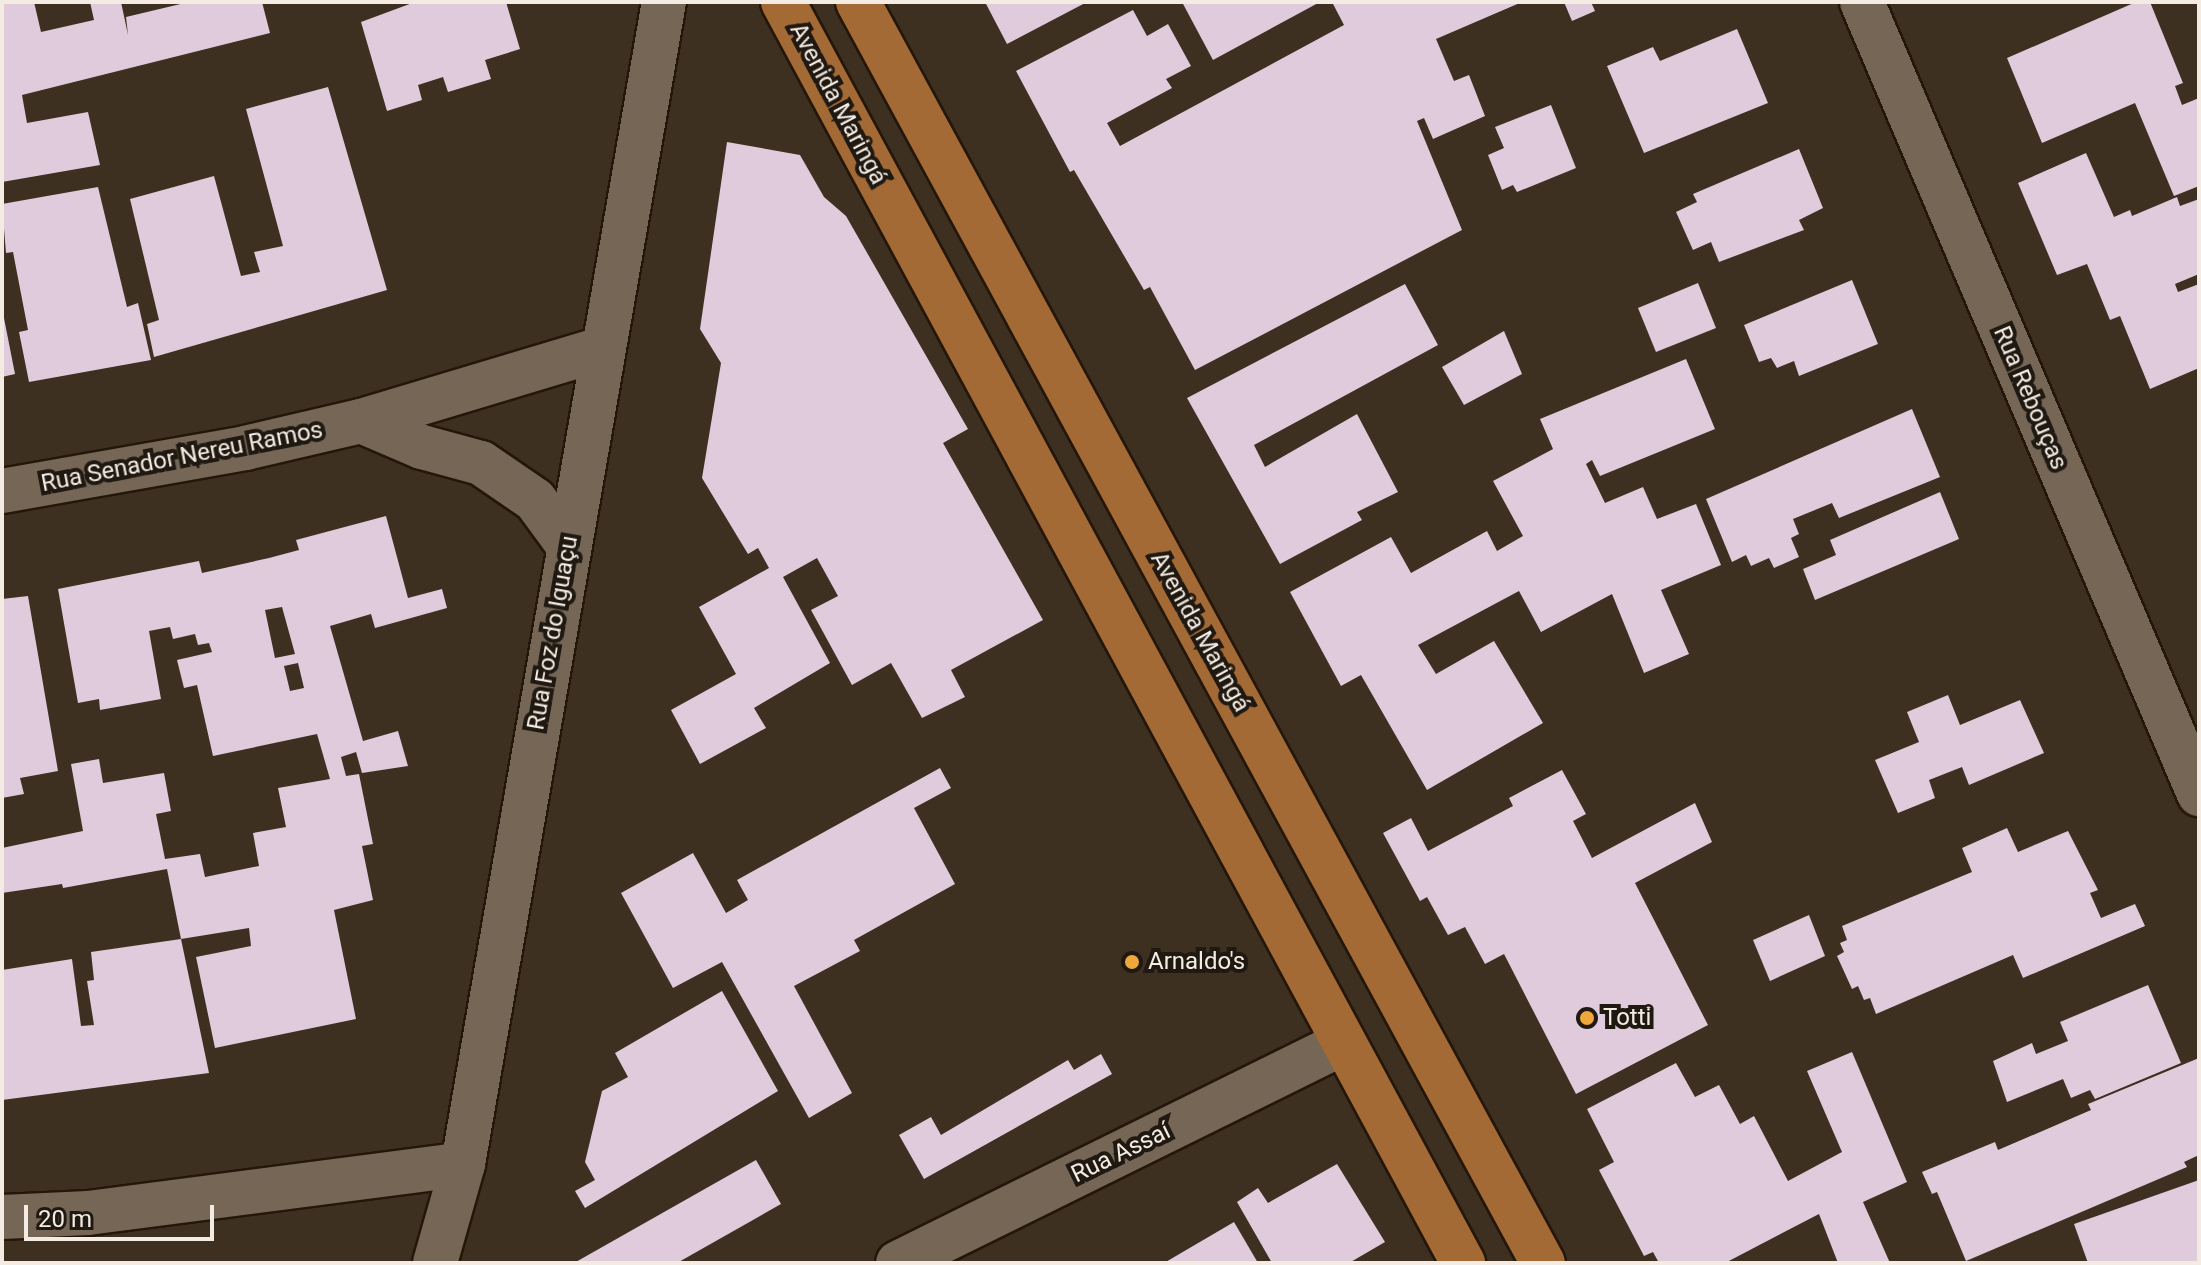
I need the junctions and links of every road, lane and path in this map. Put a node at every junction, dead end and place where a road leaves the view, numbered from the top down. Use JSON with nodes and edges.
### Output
{"nodes":[{"id":1,"x":664,"y":2,"type":"edge"},
{"id":2,"x":783,"y":2,"type":"edge"},
{"id":3,"x":858,"y":2,"type":"edge"},
{"id":4,"x":1862,"y":2,"type":"edge"},
{"id":5,"x":601,"y":349,"type":"junction"},
{"id":6,"x":361,"y":421,"type":"junction"},
{"id":7,"x":2,"y":491,"type":"edge"},
{"id":8,"x":568,"y":545,"type":"junction"},
{"id":9,"x":2199,"y":794,"type":"edge"},
{"id":10,"x":1343,"y":1043,"type":"junction"},
{"id":11,"x":463,"y":1164,"type":"junction"},
{"id":12,"x":2,"y":1217,"type":"edge"},
{"id":13,"x":435,"y":1263,"type":"edge"},
{"id":14,"x":898,"y":1263,"type":"edge"},
{"id":15,"x":1463,"y":1263,"type":"edge"},
{"id":16,"x":1543,"y":1263,"type":"edge"}],
"edges":[{"from":1,"to":5,"type":"street","name":"Rua Foz do Iguaçu"},
{"from":2,"to":10,"type":"main road","name":"Avenida Maringá"},
{"from":3,"to":16,"type":"main road","name":"Avenida Maringá"},
{"from":4,"to":9,"type":"street","name":"Rua Rebouças"},
{"from":5,"to":6,"type":"street","name":"Rua Senador Nereu Ramos"},
{"from":5,"to":8,"type":"street","name":"Rua Foz do Iguaçu"},
{"from":6,"to":7,"type":"street","name":"Rua Senador Nereu Ramos"},
{"from":6,"to":8,"type":"street"},
{"from":8,"to":11,"type":"street","name":"Rua Foz do Iguaçu"},
{"from":10,"to":14,"type":"street","name":"Rua Assaí"},
{"from":10,"to":15,"type":"main road","name":"Avenida Maringá"},
{"from":11,"to":12,"type":"street"},
{"from":11,"to":13,"type":"street","name":"Rua Foz do Iguaçu"}]}
